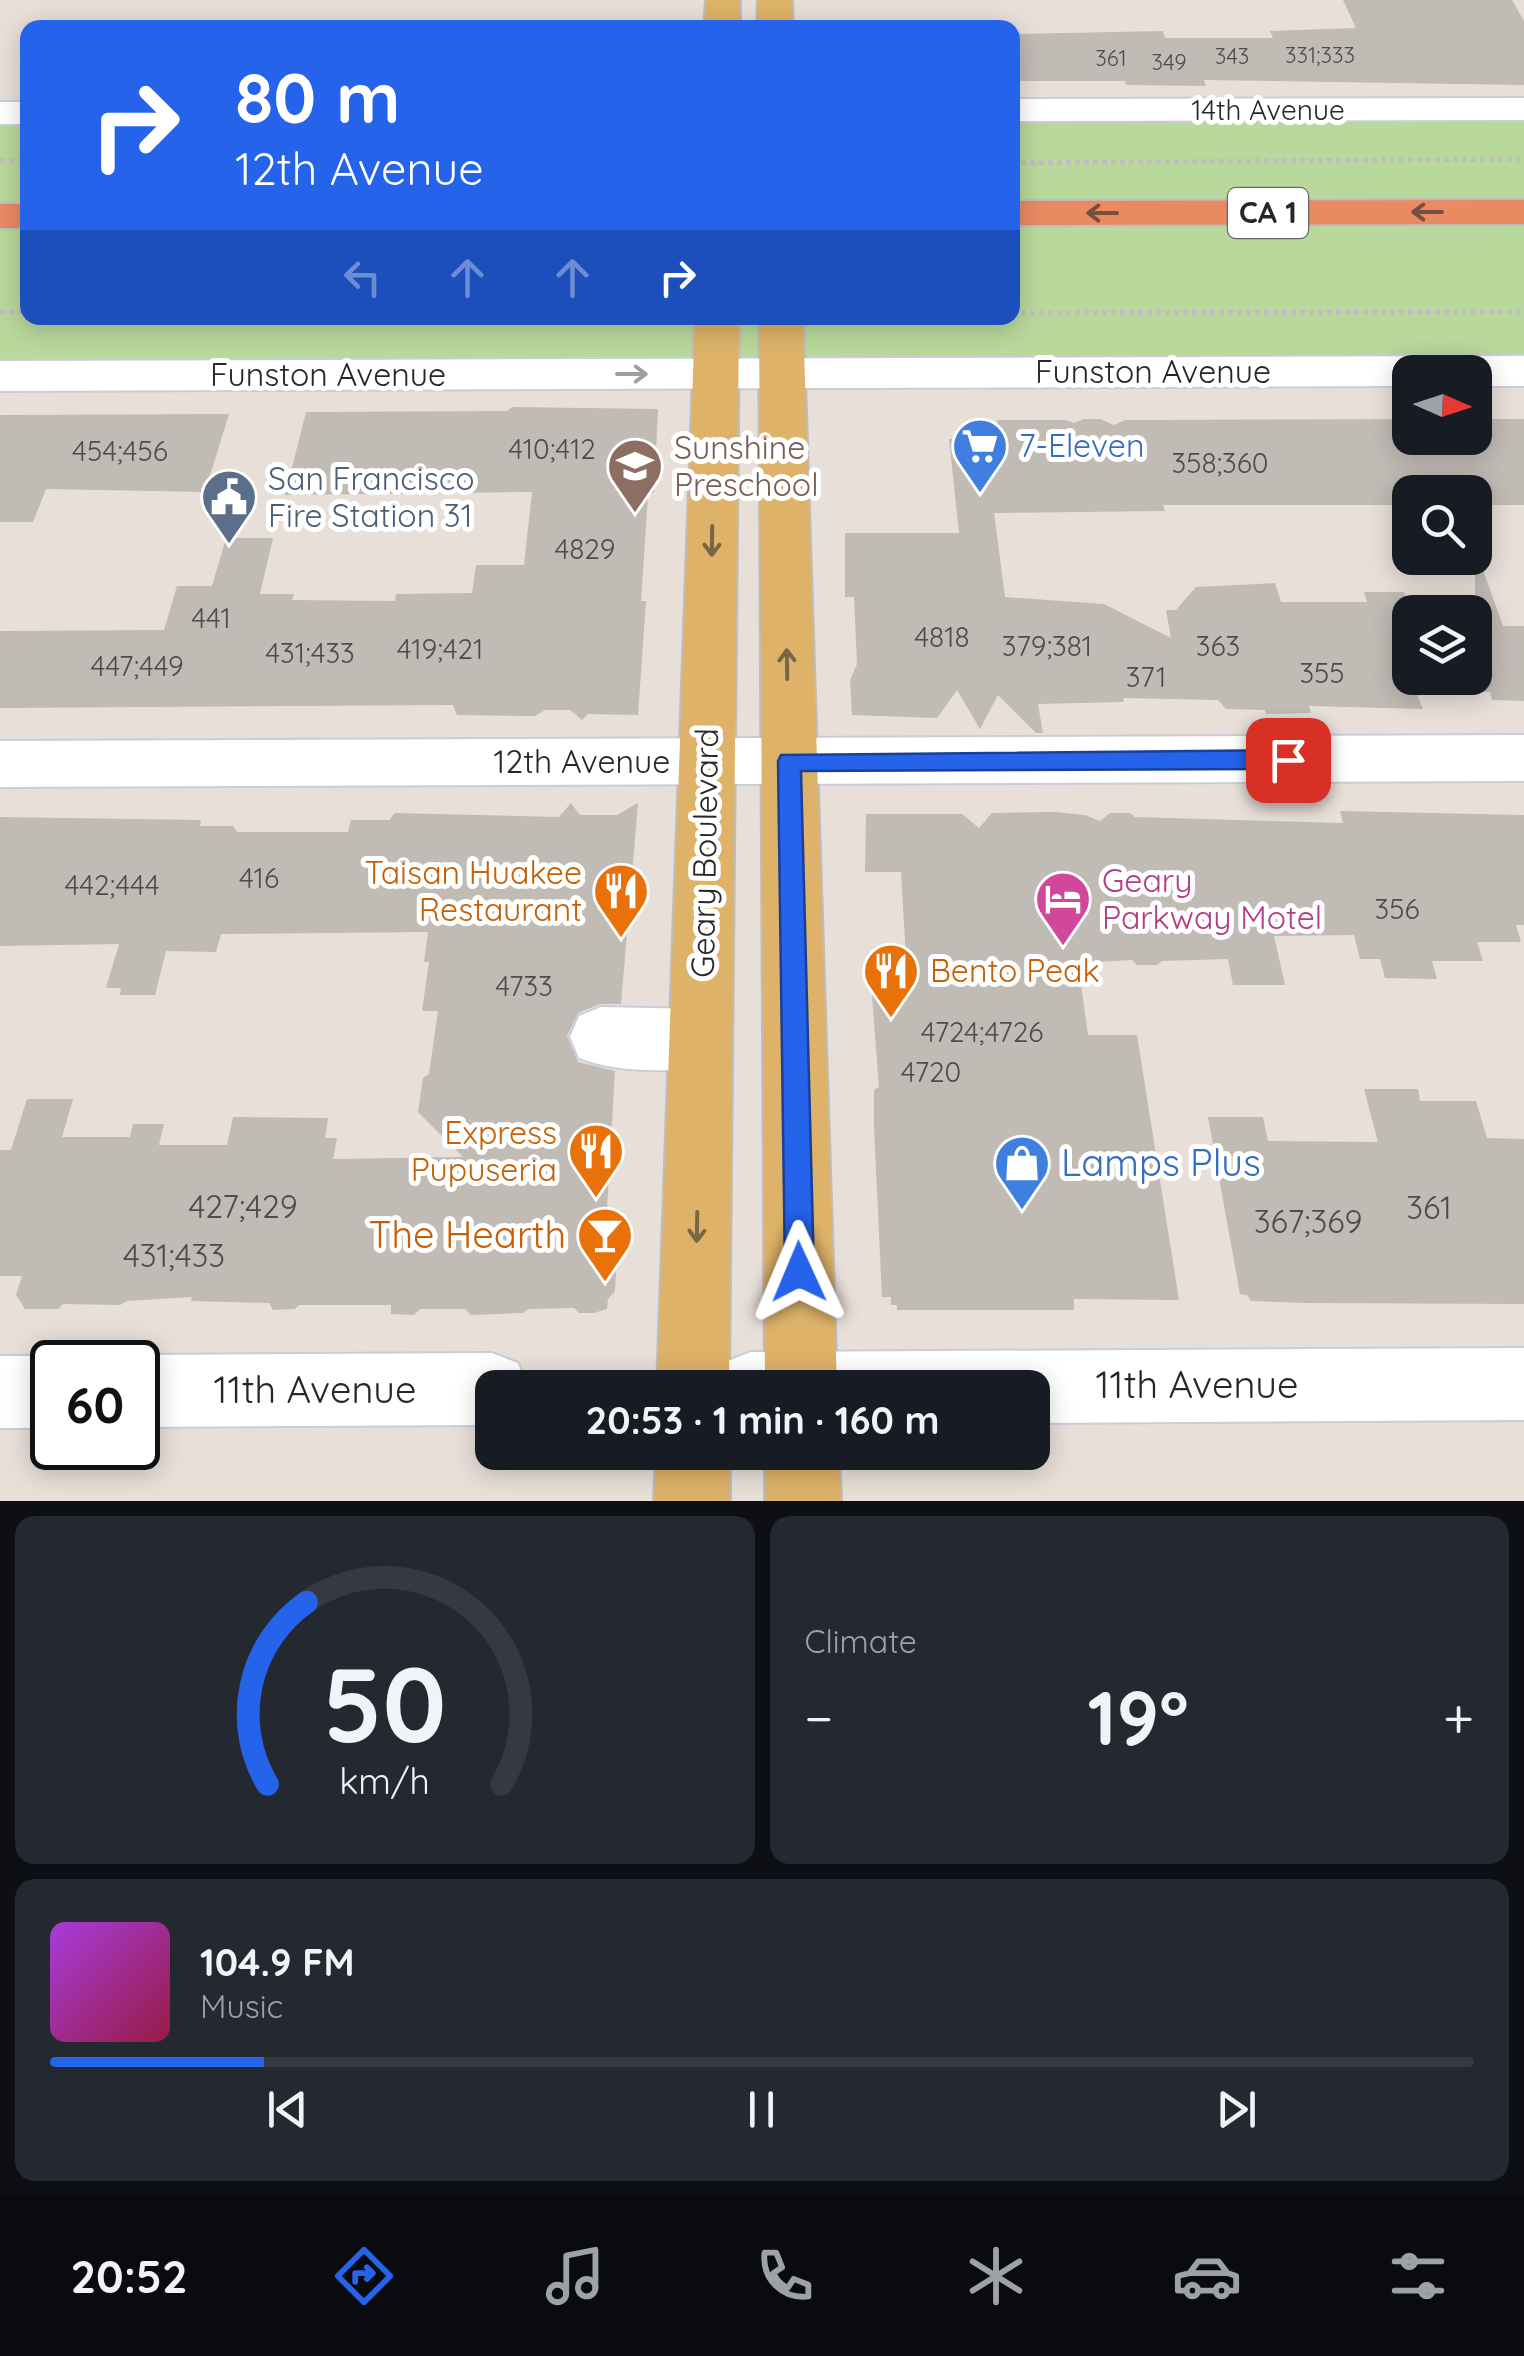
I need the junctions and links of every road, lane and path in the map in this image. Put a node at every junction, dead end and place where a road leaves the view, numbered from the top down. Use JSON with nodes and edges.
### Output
{"nodes":[{"id":1,"x":1524,"y":109,"type":"edge"},
{"id":2,"x":1020,"y":110,"type":"edge"},
{"id":3,"x":1524,"y":159,"type":"edge"},
{"id":4,"x":1020,"y":163,"type":"edge"},
{"id":5,"x":1524,"y":212,"type":"edge"},
{"id":6,"x":1020,"y":214,"type":"edge"},
{"id":7,"x":1524,"y":246,"type":"edge"},
{"id":8,"x":1020,"y":248,"type":"edge"},
{"id":9,"x":1524,"y":312,"type":"edge"},
{"id":10,"x":1020,"y":313,"type":"edge"},
{"id":11,"x":717,"y":325,"type":"edge"},
{"id":12,"x":781,"y":325,"type":"edge"},
{"id":13,"x":1524,"y":371,"type":"edge"},
{"id":14,"x":715,"y":374,"type":"junction"},
{"id":15,"x":782,"y":374,"type":"junction"},
{"id":16,"x":292,"y":375,"type":"junction"},
{"id":17,"x":0,"y":376,"type":"edge"},
{"id":18,"x":277,"y":418,"type":"dead end"},
{"id":19,"x":1524,"y":758,"type":"edge"},
{"id":20,"x":790,"y":761,"type":"junction"},
{"id":21,"x":707,"y":762,"type":"junction"},
{"id":22,"x":0,"y":764,"type":"edge"},
{"id":23,"x":601,"y":1037,"type":"dead end"},
{"id":24,"x":702,"y":1039,"type":"junction"},
{"id":25,"x":693,"y":1370,"type":"edge"},
{"id":26,"x":801,"y":1370,"type":"edge"},
{"id":27,"x":1524,"y":1384,"type":"edge"},
{"id":28,"x":1050,"y":1386,"type":"edge"},
{"id":29,"x":475,"y":1389,"type":"edge"},
{"id":30,"x":160,"y":1391,"type":"edge"},
{"id":31,"x":0,"y":1392,"type":"edge"},
{"id":32,"x":30,"y":1392,"type":"edge"},
{"id":33,"x":692,"y":1470,"type":"edge"},
{"id":34,"x":802,"y":1470,"type":"edge"},
{"id":35,"x":692,"y":1501,"type":"edge"},
{"id":36,"x":803,"y":1501,"type":"edge"}],
"edges":[{"from":1,"to":2,"type":"street","name":"14th Avenue"},
{"from":3,"to":4,"type":"path"},
{"from":5,"to":6,"type":"highway","number":"CA 1","one_way":true},
{"from":7,"to":8,"type":"highway","number":"CA 1"},
{"from":9,"to":10,"type":"path"},
{"from":11,"to":14,"type":"main road","name":"Geary Boulevard"},
{"from":12,"to":15,"type":"main road"},
{"from":13,"to":15,"type":"street","name":"Funston Avenue"},
{"from":14,"to":15,"type":"street","name":"Funston Avenue"},
{"from":16,"to":14,"type":"street","name":"Funston Avenue","one_way":true},
{"from":14,"to":21,"type":"main road","name":"Geary Boulevard","one_way":true},
{"from":20,"to":15,"type":"main road","one_way":true},
{"from":16,"to":17,"type":"street","name":"Funston Avenue"},
{"from":16,"to":18,"type":"street"},
{"from":19,"to":20,"type":"street","name":"12th Avenue"},
{"from":20,"to":21,"type":"street","name":"12th Avenue"},
{"from":20,"to":26,"type":"main road"},
{"from":21,"to":22,"type":"street","name":"12th Avenue"},
{"from":21,"to":24,"type":"main road","name":"Geary Boulevard"},
{"from":23,"to":24,"type":"street"},
{"from":24,"to":25,"type":"main road","name":"Geary Boulevard","one_way":true},
{"from":27,"to":28,"type":"street","name":"11th Avenue"},
{"from":29,"to":30,"type":"street","name":"11th Avenue"},
{"from":31,"to":32,"type":"street"},
{"from":33,"to":35,"type":"main road"},
{"from":34,"to":36,"type":"main road"}]}
